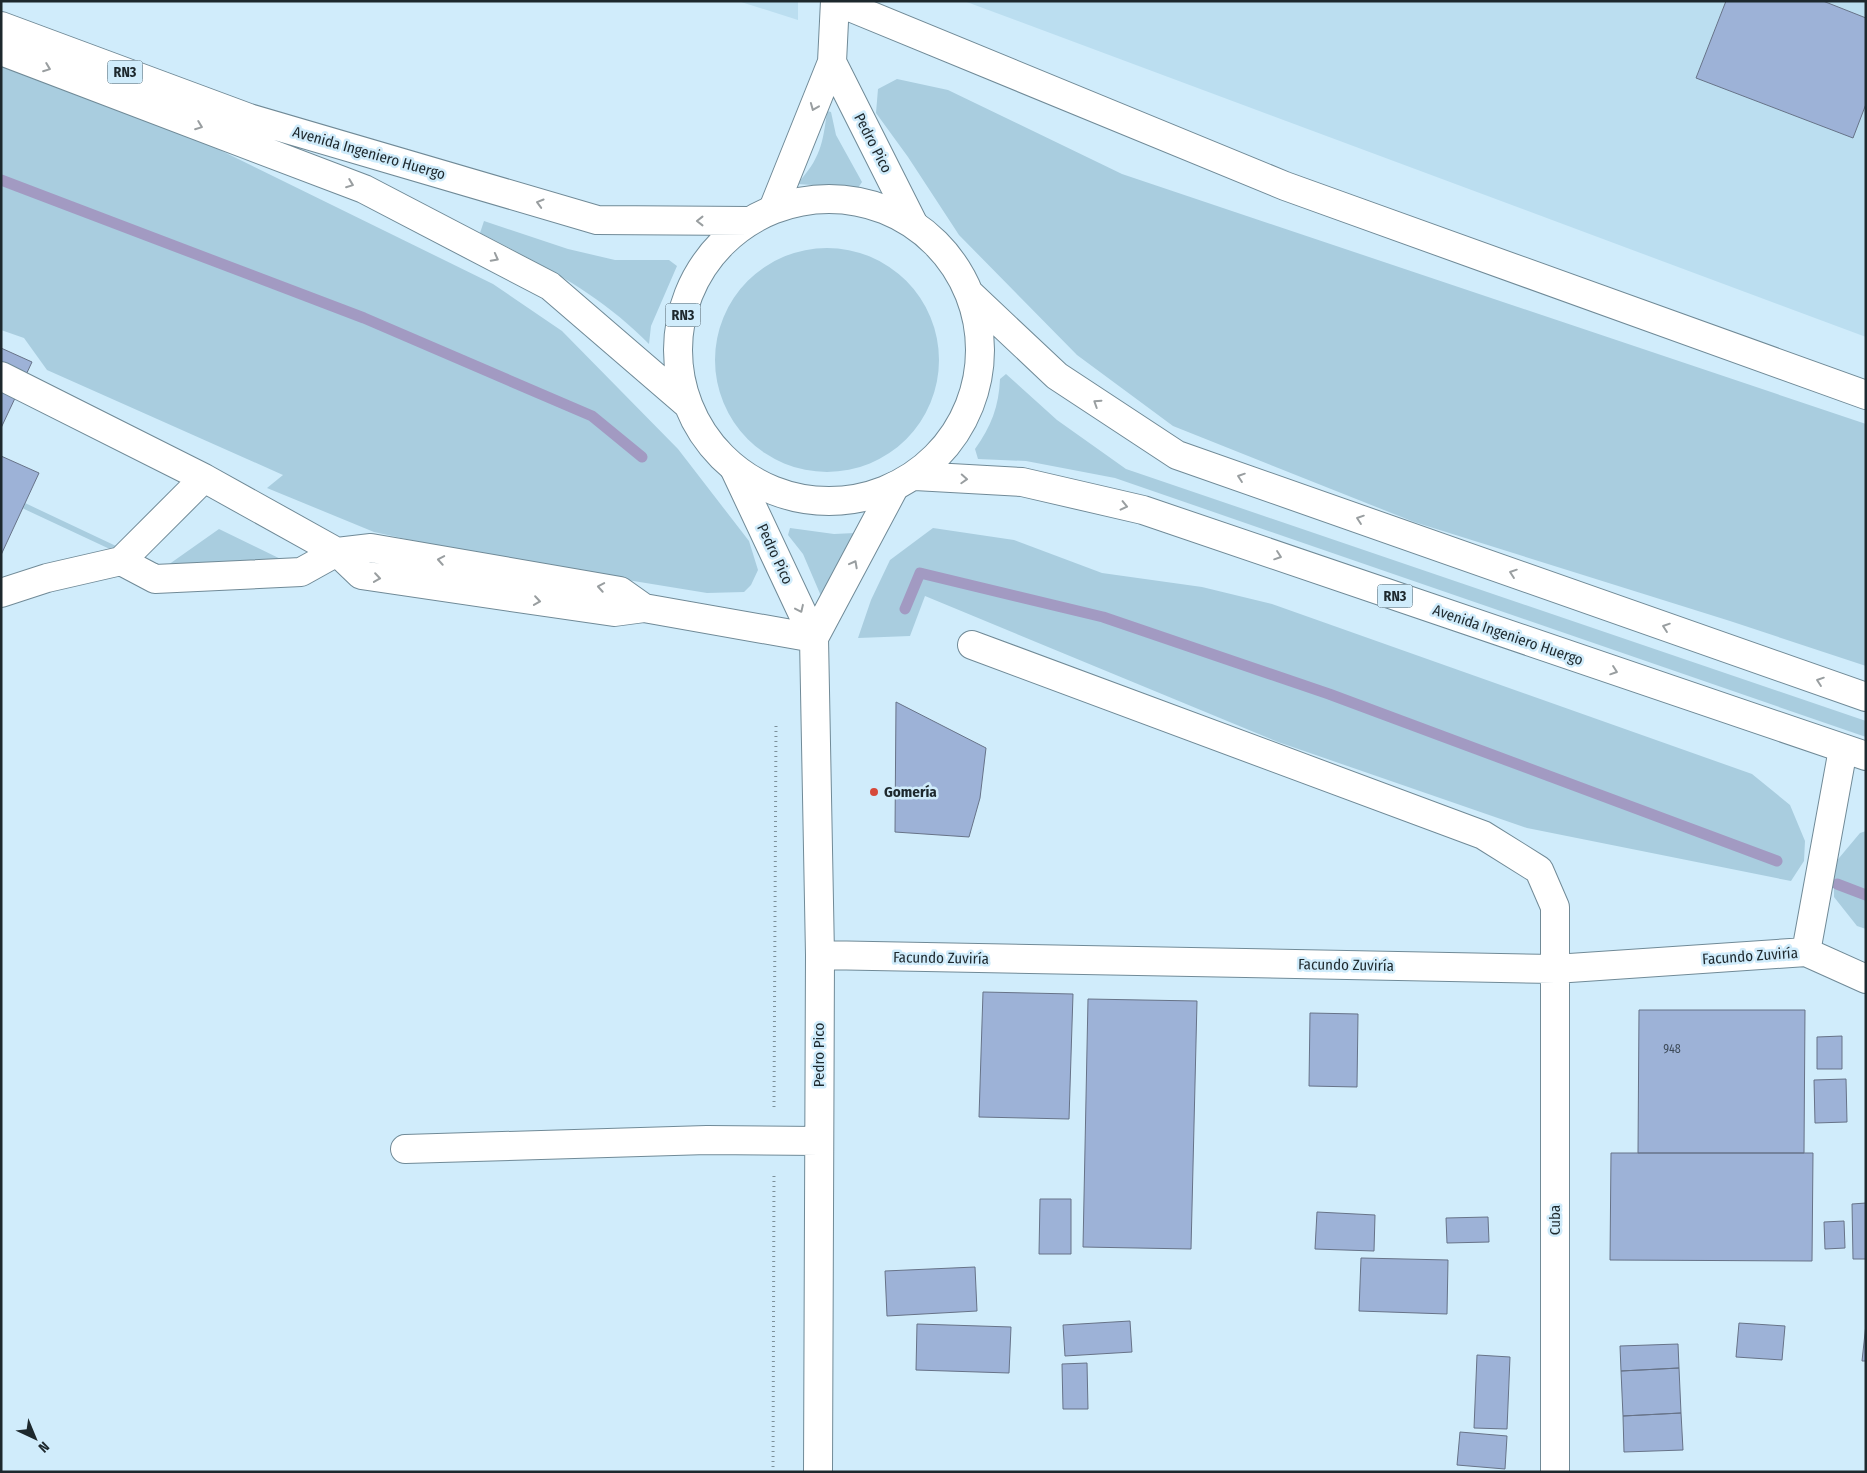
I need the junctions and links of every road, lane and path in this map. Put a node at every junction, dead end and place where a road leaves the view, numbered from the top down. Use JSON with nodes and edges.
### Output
{"nodes":[{"id":1,"x":835,"y":1,"type":"edge"},
{"id":2,"x":1,"y":26,"type":"edge"},
{"id":3,"x":1,"y":51,"type":"edge"},
{"id":4,"x":832,"y":62,"type":"junction"},
{"id":5,"x":773,"y":209,"type":"junction"},
{"id":6,"x":749,"y":221,"type":"junction"},
{"id":7,"x":913,"y":223,"type":"junction"},
{"id":8,"x":970,"y":294,"type":"junction"},
{"id":9,"x":1,"y":376,"type":"edge"},
{"id":10,"x":1866,"y":395,"type":"edge"},
{"id":11,"x":687,"y":404,"type":"junction"},
{"id":12,"x":735,"y":470,"type":"junction"},
{"id":13,"x":204,"y":478,"type":"junction"},
{"id":14,"x":905,"y":481,"type":"junction"},
{"id":15,"x":337,"y":552,"type":"junction"},
{"id":16,"x":121,"y":561,"type":"junction"},
{"id":17,"x":1,"y":593,"type":"edge"},
{"id":18,"x":814,"y":638,"type":"junction"},
{"id":19,"x":972,"y":645,"type":"dead end"},
{"id":20,"x":1866,"y":697,"type":"edge"},
{"id":21,"x":776,"y":725,"type":"dead end"},
{"id":22,"x":1854,"y":752,"type":"edge"},
{"id":23,"x":1806,"y":952,"type":"junction"},
{"id":24,"x":820,"y":955,"type":"junction"},
{"id":25,"x":1555,"y":969,"type":"junction"},
{"id":26,"x":1866,"y":979,"type":"edge"},
{"id":27,"x":774,"y":1140,"type":"junction"},
{"id":28,"x":819,"y":1141,"type":"junction"},
{"id":29,"x":405,"y":1149,"type":"dead end"},
{"id":30,"x":773,"y":1472,"type":"edge"},
{"id":31,"x":818,"y":1472,"type":"edge"},
{"id":32,"x":1554,"y":1472,"type":"edge"}],
"edges":[{"from":1,"to":4,"type":"main road","name":"Pedro Pico"},
{"from":1,"to":10,"type":"main road"},
{"from":6,"to":2,"type":"main road","name":"Avenida Ingeniero Huergo","number":"RN3","one_way":true},
{"from":3,"to":11,"type":"main road","name":"Avenida Ingeniero Huergo","number":"RN3","one_way":true},
{"from":4,"to":5,"type":"main road","name":"Pedro Pico","one_way":true},
{"from":4,"to":7,"type":"main road","name":"Pedro Pico"},
{"from":5,"to":6,"type":"main road","name":"Avenida Ingeniero Huergo","number":"RN3"},
{"from":5,"to":7,"type":"main road","name":"Avenida Ingeniero Huergo","number":"RN3"},
{"from":6,"to":11,"type":"main road","name":"Avenida Ingeniero Huergo","number":"RN3"},
{"from":7,"to":8,"type":"main road","name":"Avenida Ingeniero Huergo","number":"RN3"},
{"from":8,"to":14,"type":"main road","name":"Avenida Ingeniero Huergo","number":"RN3"},
{"from":20,"to":8,"type":"main road","name":"Avenida Ingeniero Huergo","number":"RN3","one_way":true},
{"from":9,"to":13,"type":"main road"},
{"from":11,"to":12,"type":"main road","name":"Avenida Ingeniero Huergo","number":"RN3"},
{"from":12,"to":14,"type":"main road","name":"Avenida Ingeniero Huergo","number":"RN3"},
{"from":12,"to":18,"type":"main road","name":"Pedro Pico","one_way":true},
{"from":13,"to":15,"type":"main road"},
{"from":13,"to":16,"type":"main road"},
{"from":18,"to":14,"type":"main road","name":"Pedro Pico","one_way":true},
{"from":14,"to":22,"type":"main road","name":"Avenida Ingeniero Huergo","number":"RN3","one_way":true},
{"from":15,"to":16,"type":"main road"},
{"from":15,"to":18,"type":"main road"},
{"from":16,"to":17,"type":"main road"},
{"from":18,"to":24,"type":"main road","name":"Pedro Pico"},
{"from":19,"to":25,"type":"main road","name":"Cuba"},
{"from":21,"to":27,"type":"path"},
{"from":22,"to":23,"type":"main road"},
{"from":23,"to":25,"type":"main road","name":"Facundo Zuviría"},
{"from":23,"to":26,"type":"main road","name":"Facundo Zuviría"},
{"from":24,"to":25,"type":"main road","name":"Facundo Zuviría"},
{"from":24,"to":28,"type":"main road","name":"Pedro Pico"},
{"from":25,"to":32,"type":"main road","name":"Cuba"},
{"from":27,"to":28,"type":"main road"},
{"from":27,"to":29,"type":"main road"},
{"from":27,"to":30,"type":"path"},
{"from":28,"to":31,"type":"main road","name":"Pedro Pico"}]}
